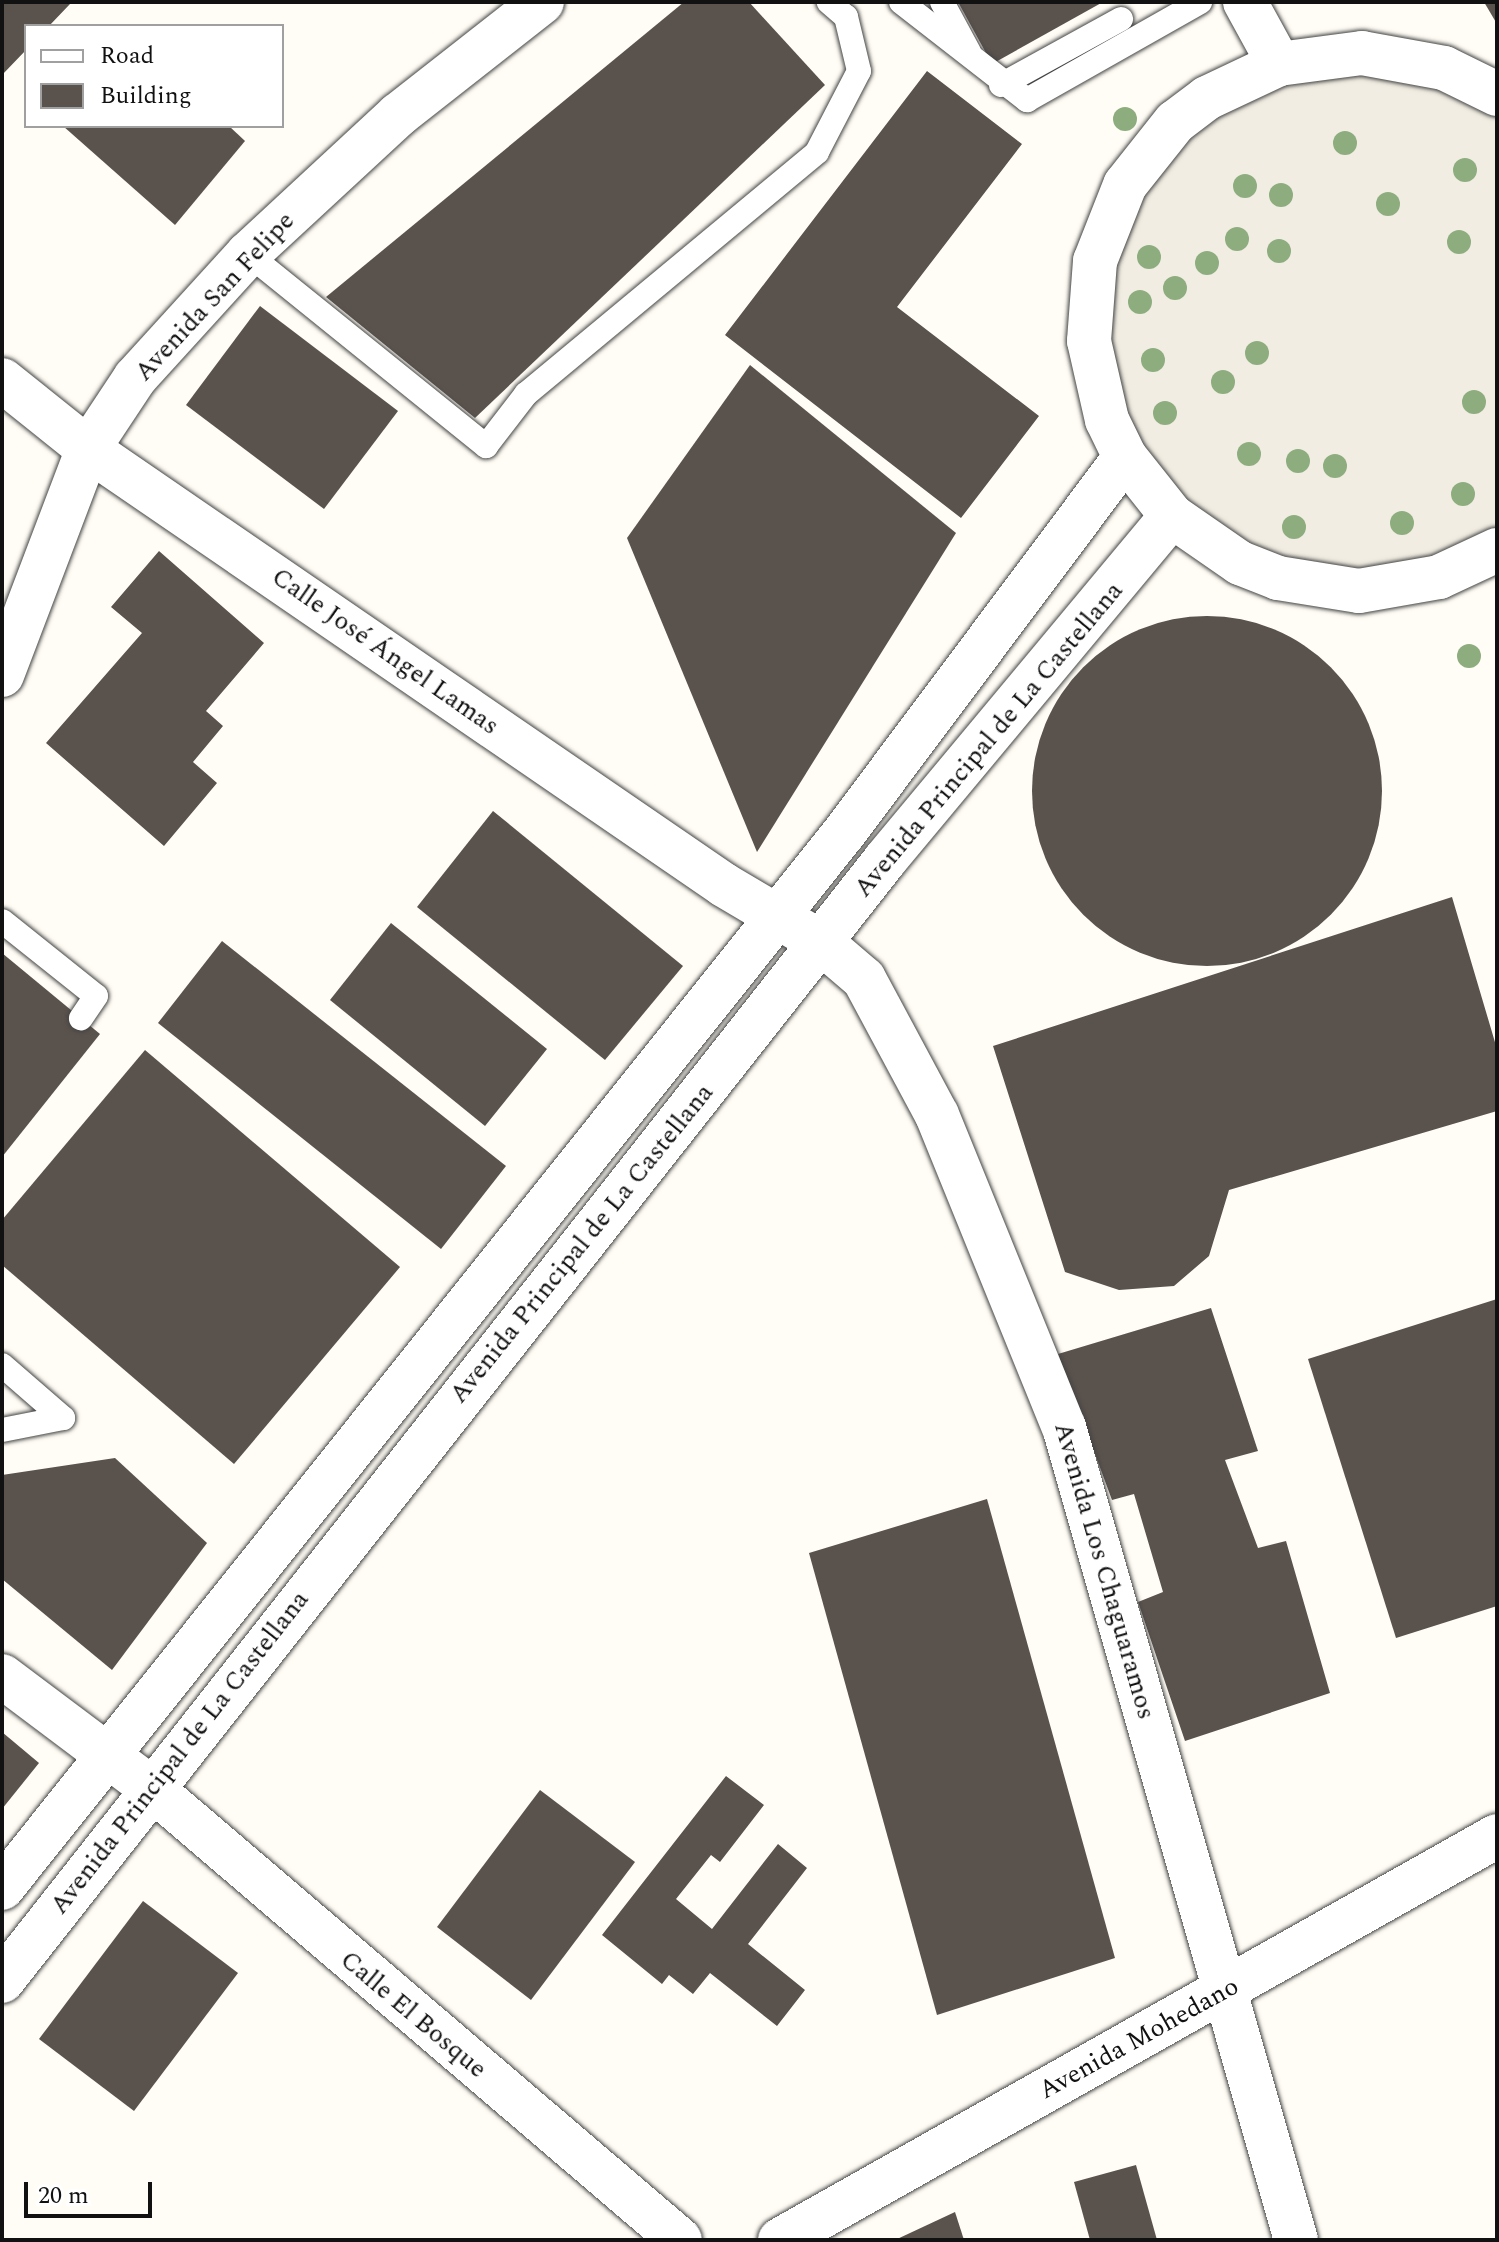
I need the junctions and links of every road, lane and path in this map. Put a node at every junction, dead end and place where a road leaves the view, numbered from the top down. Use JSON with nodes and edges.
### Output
{"nodes":[{"id":1,"x":542,"y":2,"type":"edge"},
{"id":2,"x":829,"y":2,"type":"edge"},
{"id":3,"x":901,"y":2,"type":"edge"},
{"id":4,"x":942,"y":2,"type":"edge"},
{"id":5,"x":1200,"y":2,"type":"edge"},
{"id":6,"x":1245,"y":2,"type":"edge"},
{"id":7,"x":1121,"y":19,"type":"dead end"},
{"id":8,"x":975,"y":63,"type":"junction"},
{"id":9,"x":1279,"y":64,"type":"junction"},
{"id":10,"x":1001,"y":85,"type":"junction"},
{"id":11,"x":1497,"y":94,"type":"edge"},
{"id":12,"x":248,"y":254,"type":"junction"},
{"id":13,"x":2,"y":380,"type":"edge"},
{"id":14,"x":88,"y":449,"type":"junction"},
{"id":15,"x":1125,"y":457,"type":"junction"},
{"id":16,"x":1172,"y":516,"type":"junction"},
{"id":17,"x":1497,"y":550,"type":"edge"},
{"id":18,"x":2,"y":675,"type":"edge"},
{"id":19,"x":772,"y":916,"type":"junction"},
{"id":20,"x":2,"y":921,"type":"edge"},
{"id":21,"x":822,"y":943,"type":"junction"},
{"id":22,"x":81,"y":1018,"type":"dead end"},
{"id":23,"x":2,"y":1365,"type":"edge"},
{"id":24,"x":2,"y":1430,"type":"edge"},
{"id":25,"x":2,"y":1676,"type":"edge"},
{"id":26,"x":105,"y":1755,"type":"junction"},
{"id":27,"x":150,"y":1787,"type":"junction"},
{"id":28,"x":1497,"y":1836,"type":"edge"},
{"id":29,"x":2,"y":1888,"type":"edge"},
{"id":30,"x":2,"y":1981,"type":"edge"},
{"id":31,"x":1226,"y":1990,"type":"junction"},
{"id":32,"x":680,"y":2240,"type":"edge"},
{"id":33,"x":780,"y":2240,"type":"edge"},
{"id":34,"x":1296,"y":2240,"type":"edge"}],
"edges":[{"from":1,"to":12,"type":"street","name":"Avenida San Felipe"},
{"from":2,"to":12,"type":"lane"},
{"from":3,"to":8,"type":"lane"},
{"from":4,"to":8,"type":"lane"},
{"from":5,"to":10,"type":"lane"},
{"from":6,"to":9,"type":"street"},
{"from":7,"to":10,"type":"lane"},
{"from":8,"to":10,"type":"lane"},
{"from":9,"to":11,"type":"street"},
{"from":9,"to":15,"type":"street"},
{"from":12,"to":14,"type":"street","name":"Avenida San Felipe"},
{"from":13,"to":14,"type":"street","name":"Calle José Ángel Lamas"},
{"from":14,"to":18,"type":"street","name":"Avenida San Felipe"},
{"from":14,"to":19,"type":"street","name":"Calle José Ángel Lamas"},
{"from":15,"to":16,"type":"street"},
{"from":15,"to":19,"type":"street","name":"Avenida Principal de La Castellana"},
{"from":16,"to":17,"type":"street"},
{"from":16,"to":21,"type":"street","name":"Avenida Principal de La Castellana"},
{"from":19,"to":21,"type":"street","name":"Calle José Ángel Lamas"},
{"from":19,"to":26,"type":"street","name":"Avenida Principal de La Castellana"},
{"from":20,"to":22,"type":"lane"},
{"from":21,"to":27,"type":"street","name":"Avenida Principal de La Castellana"},
{"from":21,"to":31,"type":"street","name":"Avenida Los Chaguaramos"},
{"from":23,"to":24,"type":"lane"},
{"from":25,"to":26,"type":"street","name":"Calle El Bosque"},
{"from":26,"to":27,"type":"street","name":"Calle El Bosque"},
{"from":26,"to":29,"type":"street","name":"Avenida Principal de La Castellana"},
{"from":27,"to":30,"type":"street","name":"Avenida Principal de La Castellana"},
{"from":27,"to":32,"type":"street","name":"Calle El Bosque"},
{"from":28,"to":31,"type":"street","name":"Avenida Mohedano"},
{"from":31,"to":33,"type":"street","name":"Avenida Mohedano"},
{"from":31,"to":34,"type":"street","name":"Avenida Los Chaguaramos"}]}
